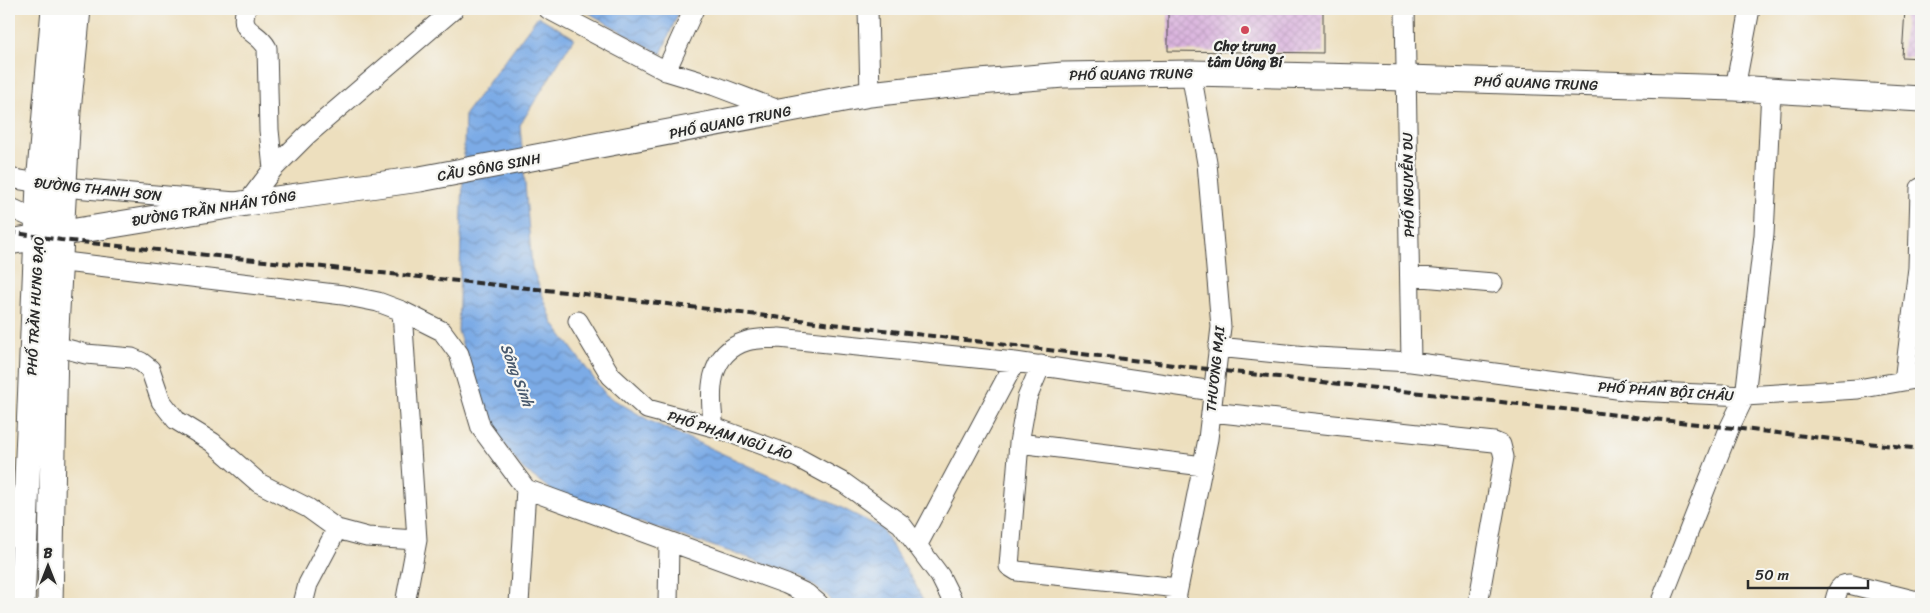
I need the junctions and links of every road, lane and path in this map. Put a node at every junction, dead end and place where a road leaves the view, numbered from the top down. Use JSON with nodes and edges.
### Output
{"nodes":[{"id":1,"x":54,"y":9,"type":"edge"},
{"id":2,"x":78,"y":9,"type":"edge"},
{"id":3,"x":246,"y":9,"type":"edge"},
{"id":4,"x":454,"y":9,"type":"edge"},
{"id":5,"x":549,"y":9,"type":"edge"},
{"id":6,"x":694,"y":9,"type":"edge"},
{"id":7,"x":868,"y":9,"type":"edge"},
{"id":8,"x":1404,"y":9,"type":"edge"},
{"id":9,"x":1750,"y":9,"type":"edge"},
{"id":10,"x":666,"y":71,"type":"junction"},
{"id":11,"x":1191,"y":73,"type":"junction"},
{"id":12,"x":1406,"y":78,"type":"junction"},
{"id":13,"x":1735,"y":88,"type":"junction"},
{"id":14,"x":1771,"y":90,"type":"junction"},
{"id":15,"x":870,"y":94,"type":"junction"},
{"id":16,"x":1921,"y":99,"type":"edge"},
{"id":17,"x":785,"y":112,"type":"junction"},
{"id":18,"x":557,"y":154,"type":"joint"},
{"id":19,"x":273,"y":169,"type":"junction"},
{"id":20,"x":9,"y":178,"type":"edge"},
{"id":21,"x":420,"y":179,"type":"joint"},
{"id":22,"x":51,"y":185,"type":"junction"},
{"id":23,"x":1920,"y":188,"type":"edge"},
{"id":24,"x":247,"y":202,"type":"junction"},
{"id":25,"x":9,"y":207,"type":"edge"},
{"id":26,"x":9,"y":242,"type":"edge"},
{"id":27,"x":47,"y":242,"type":"junction"},
{"id":28,"x":1410,"y":276,"type":"junction"},
{"id":29,"x":1493,"y":283,"type":"dead end"},
{"id":30,"x":402,"y":311,"type":"junction"},
{"id":31,"x":578,"y":321,"type":"dead end"},
{"id":32,"x":55,"y":346,"type":"junction"},
{"id":33,"x":1218,"y":347,"type":"junction"},
{"id":34,"x":1015,"y":362,"type":"junction"},
{"id":35,"x":1411,"y":362,"type":"junction"},
{"id":36,"x":1041,"y":365,"type":"junction"},
{"id":37,"x":1913,"y":380,"type":"edge"},
{"id":38,"x":1213,"y":391,"type":"junction"},
{"id":39,"x":1745,"y":396,"type":"junction"},
{"id":40,"x":1211,"y":412,"type":"junction"},
{"id":41,"x":714,"y":427,"type":"junction"},
{"id":42,"x":1019,"y":443,"type":"junction"},
{"id":43,"x":1203,"y":466,"type":"junction"},
{"id":44,"x":526,"y":490,"type":"junction"},
{"id":45,"x":338,"y":529,"type":"junction"},
{"id":46,"x":417,"y":540,"type":"junction"},
{"id":47,"x":669,"y":543,"type":"junction"},
{"id":48,"x":918,"y":546,"type":"junction"},
{"id":49,"x":1176,"y":596,"type":"edge"},
{"id":50,"x":1921,"y":602,"type":"edge"},
{"id":51,"x":22,"y":604,"type":"edge"},
{"id":52,"x":50,"y":604,"type":"edge"},
{"id":53,"x":303,"y":604,"type":"edge"},
{"id":54,"x":405,"y":604,"type":"edge"},
{"id":55,"x":519,"y":604,"type":"edge"},
{"id":56,"x":668,"y":604,"type":"edge"},
{"id":57,"x":819,"y":604,"type":"edge"},
{"id":58,"x":954,"y":604,"type":"edge"},
{"id":59,"x":1478,"y":604,"type":"edge"},
{"id":60,"x":1660,"y":604,"type":"edge"},
{"id":61,"x":1834,"y":604,"type":"edge"}],
"edges":[{"from":1,"to":22,"type":"main road","name":"PHỐ TRẦN HƯNG ĐẠO"},
{"from":2,"to":22,"type":"main road","name":"PHỐ TRẦN HƯNG ĐẠO"},
{"from":3,"to":19,"type":"street"},
{"from":4,"to":19,"type":"street"},
{"from":5,"to":10,"type":"street"},
{"from":6,"to":10,"type":"street"},
{"from":7,"to":15,"type":"street"},
{"from":8,"to":12,"type":"street","name":"PHỐ NGUYỄN DU"},
{"from":9,"to":13,"type":"street"},
{"from":10,"to":17,"type":"street"},
{"from":11,"to":12,"type":"main road","name":"PHỐ QUANG TRUNG"},
{"from":11,"to":15,"type":"main road","name":"PHỐ QUANG TRUNG"},
{"from":11,"to":33,"type":"street","name":"THƯƠNG MẠI"},
{"from":12,"to":13,"type":"main road","name":"PHỐ QUANG TRUNG"},
{"from":12,"to":28,"type":"street","name":"PHỐ NGUYỄN DU"},
{"from":13,"to":14,"type":"main road","name":"PHỐ QUANG TRUNG"},
{"from":14,"to":16,"type":"main road","name":"PHỐ QUANG TRUNG"},
{"from":14,"to":39,"type":"street"},
{"from":15,"to":17,"type":"main road","name":"PHỐ QUANG TRUNG"},
{"from":17,"to":18,"type":"main road","name":"PHỐ QUANG TRUNG"},
{"from":18,"to":21,"type":"main road","name":"CẦU SÔNG SINH"},
{"from":19,"to":24,"type":"street"},
{"from":20,"to":22,"type":"street","name":"ĐƯỜNG THANH SƠN"},
{"from":21,"to":24,"type":"main road","name":"ĐƯỜNG TRẦN NHÂN TÔNG"},
{"from":22,"to":24,"type":"street","name":"ĐƯỜNG THANH SƠN"},
{"from":22,"to":27,"type":"main road","name":"PHỐ TRẦN HƯNG ĐẠO"},
{"from":23,"to":37,"type":"street"},
{"from":24,"to":27,"type":"main road","name":"ĐƯỜNG TRẦN NHÂN TÔNG"},
{"from":25,"to":27,"type":"street"},
{"from":26,"to":27,"type":"main road","name":"ĐƯỜNG TRẦN NHÂN TÔNG"},
{"from":27,"to":30,"type":"street"},
{"from":27,"to":32,"type":"main road","name":"PHỐ TRẦN HƯNG ĐẠO"},
{"from":27,"to":51,"type":"main road","name":"PHỐ TRẦN HƯNG ĐẠO"},
{"from":28,"to":29,"type":"street"},
{"from":28,"to":35,"type":"street","name":"PHỐ NGUYỄN DU"},
{"from":30,"to":44,"type":"street"},
{"from":30,"to":46,"type":"street"},
{"from":31,"to":41,"type":"street","name":"PHỐ PHẠM NGŨ LÃO"},
{"from":32,"to":45,"type":"street"},
{"from":32,"to":52,"type":"main road","name":"PHỐ TRẦN HƯNG ĐẠO"},
{"from":33,"to":35,"type":"street","name":"PHỐ PHAN BỘI CHÂU"},
{"from":33,"to":38,"type":"street","name":"THƯƠNG MẠI"},
{"from":34,"to":36,"type":"street"},
{"from":34,"to":41,"type":"street"},
{"from":34,"to":48,"type":"street"},
{"from":35,"to":39,"type":"street","name":"PHỐ PHAN BỘI CHÂU"},
{"from":36,"to":38,"type":"street"},
{"from":36,"to":42,"type":"street"},
{"from":37,"to":39,"type":"street","name":"PHỐ PHAN BỘI CHÂU"},
{"from":38,"to":40,"type":"street","name":"THƯƠNG MẠI"},
{"from":39,"to":60,"type":"street"},
{"from":40,"to":43,"type":"street","name":"THƯƠNG MẠI"},
{"from":40,"to":59,"type":"street"},
{"from":41,"to":48,"type":"street","name":"PHỐ PHẠM NGŨ LÃO"},
{"from":42,"to":43,"type":"street"},
{"from":42,"to":49,"type":"street"},
{"from":43,"to":49,"type":"street","name":"THƯƠNG MẠI"},
{"from":44,"to":47,"type":"street"},
{"from":44,"to":55,"type":"street"},
{"from":45,"to":46,"type":"street"},
{"from":45,"to":53,"type":"street"},
{"from":46,"to":54,"type":"street"},
{"from":47,"to":56,"type":"street"},
{"from":47,"to":57,"type":"street"},
{"from":48,"to":58,"type":"street","name":"PHỐ PHẠM NGŨ LÃO"},
{"from":50,"to":61,"type":"street"}]}
